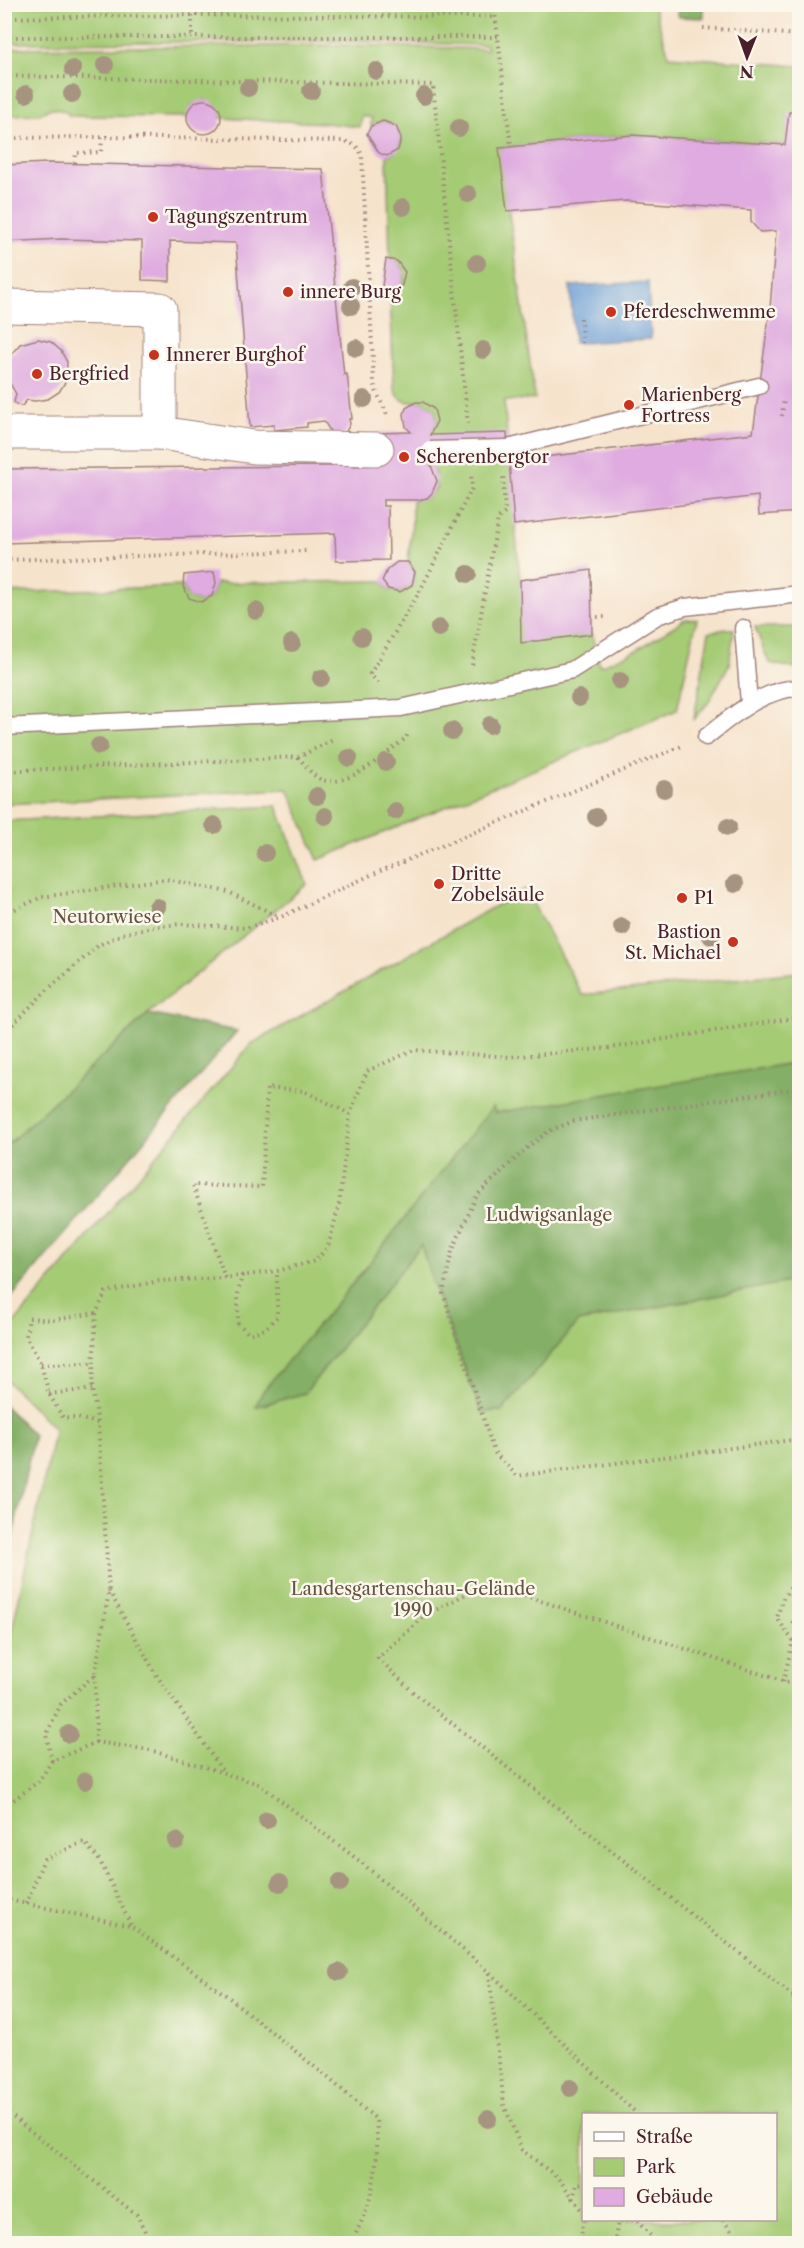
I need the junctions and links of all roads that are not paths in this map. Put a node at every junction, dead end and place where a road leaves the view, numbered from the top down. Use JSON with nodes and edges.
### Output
{"nodes":[{"id":1,"x":4,"y":306,"type":"edge"},
{"id":2,"x":759,"y":386,"type":"dead end"},
{"id":3,"x":4,"y":433,"type":"edge"},
{"id":4,"x":160,"y":433,"type":"junction"},
{"id":5,"x":383,"y":436,"type":"road end"},
{"id":6,"x":430,"y":450,"type":"dead end"},
{"id":7,"x":800,"y":594,"type":"edge"},
{"id":8,"x":744,"y":628,"type":"dead end"},
{"id":9,"x":800,"y":688,"type":"edge"},
{"id":10,"x":749,"y":703,"type":"junction"},
{"id":11,"x":4,"y":727,"type":"edge"},
{"id":12,"x":706,"y":737,"type":"road end"}],
"edges":[{"from":1,"to":4,"type":"street"},
{"from":2,"to":6,"type":"lane","bridge":true},
{"from":3,"to":4,"type":"street"},
{"from":4,"to":5,"type":"street"},
{"from":7,"to":11,"type":"lane"},
{"from":8,"to":10,"type":"lane"},
{"from":9,"to":10,"type":"lane"},
{"from":10,"to":12,"type":"lane"}]}
